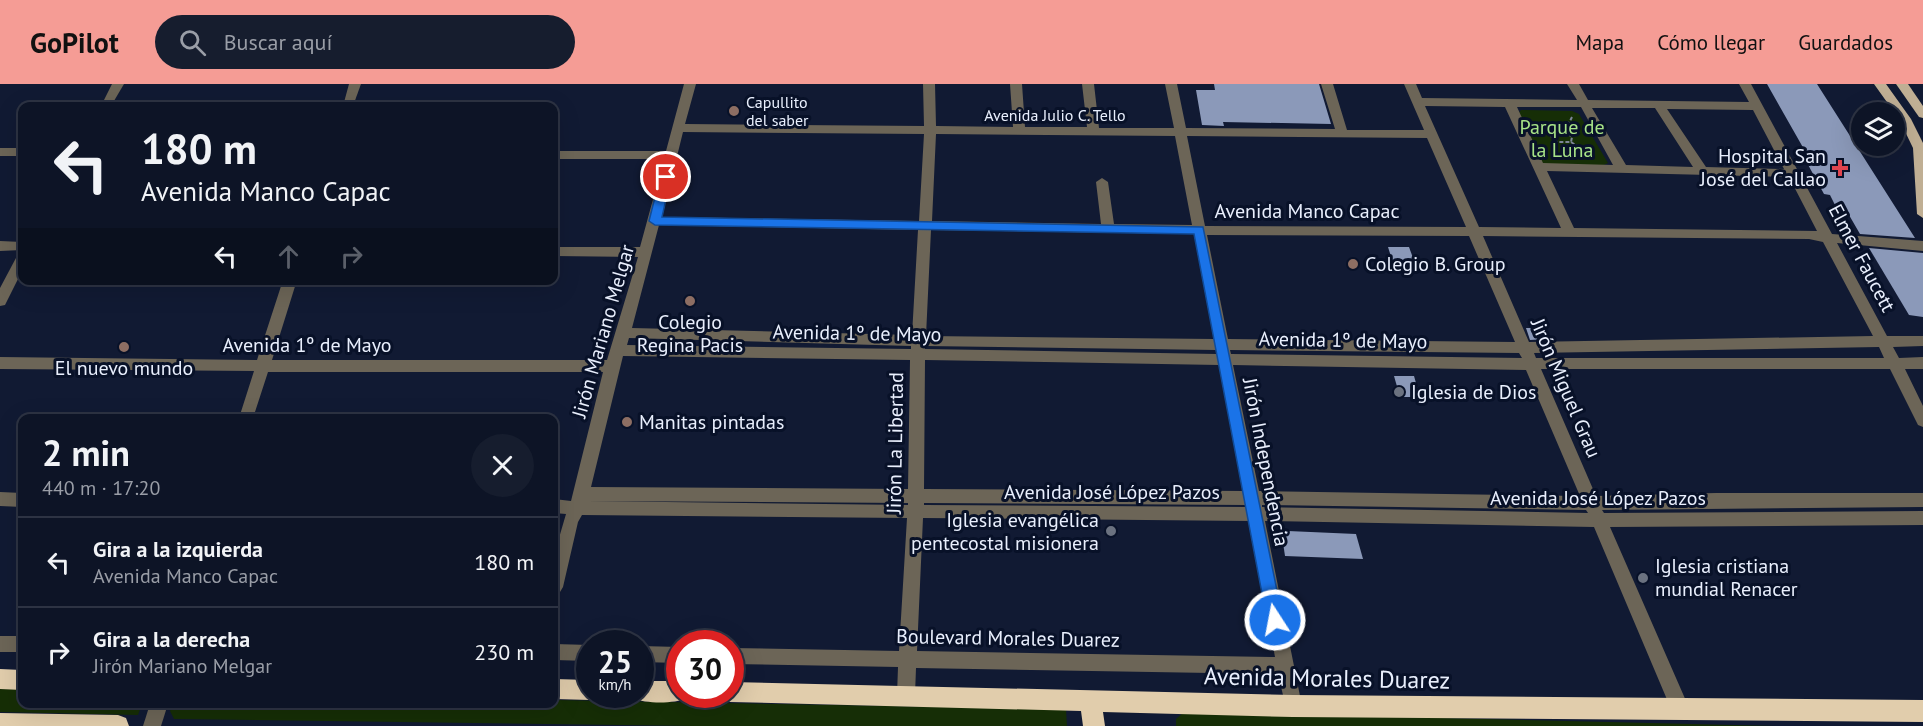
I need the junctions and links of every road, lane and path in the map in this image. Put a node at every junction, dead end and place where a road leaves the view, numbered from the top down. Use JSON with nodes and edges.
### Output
{"nodes":[{"id":1,"x":118,"y":84,"type":"edge"},
{"id":2,"x":355,"y":84,"type":"edge"},
{"id":3,"x":690,"y":84,"type":"edge"},
{"id":4,"x":930,"y":84,"type":"edge"},
{"id":5,"x":1016,"y":84,"type":"edge"},
{"id":6,"x":1088,"y":84,"type":"edge"},
{"id":7,"x":1171,"y":84,"type":"edge"},
{"id":8,"x":1327,"y":84,"type":"edge"},
{"id":9,"x":1410,"y":84,"type":"edge"},
{"id":10,"x":1573,"y":84,"type":"edge"},
{"id":11,"x":1745,"y":84,"type":"edge"},
{"id":12,"x":1880,"y":84,"type":"edge"},
{"id":13,"x":1902,"y":84,"type":"edge"},
{"id":14,"x":108,"y":102,"type":"edge"},
{"id":15,"x":349,"y":102,"type":"edge"},
{"id":16,"x":1418,"y":102,"type":"junction"},
{"id":17,"x":1509,"y":102,"type":"junction"},
{"id":18,"x":1584,"y":102,"type":"junction"},
{"id":19,"x":1658,"y":104,"type":"junction"},
{"id":20,"x":1757,"y":106,"type":"junction"},
{"id":21,"x":1923,"y":114,"type":"edge"},
{"id":22,"x":678,"y":128,"type":"junction"},
{"id":23,"x":930,"y":131,"type":"junction"},
{"id":24,"x":1019,"y":131,"type":"junction"},
{"id":25,"x":1093,"y":131,"type":"junction"},
{"id":26,"x":1565,"y":131,"type":"joint"},
{"id":27,"x":1180,"y":132,"type":"junction"},
{"id":28,"x":1342,"y":132,"type":"junction"},
{"id":29,"x":1432,"y":134,"type":"junction"},
{"id":30,"x":0,"y":152,"type":"edge"},
{"id":31,"x":18,"y":152,"type":"edge"},
{"id":32,"x":558,"y":155,"type":"edge"},
{"id":33,"x":671,"y":155,"type":"junction"},
{"id":34,"x":1539,"y":167,"type":"junction"},
{"id":35,"x":1622,"y":169,"type":"junction"},
{"id":36,"x":1702,"y":171,"type":"junction"},
{"id":37,"x":1792,"y":173,"type":"junction"},
{"id":38,"x":1102,"y":182,"type":"dead end"},
{"id":39,"x":1923,"y":214,"type":"edge"},
{"id":40,"x":655,"y":221,"type":"junction"},
{"id":41,"x":924,"y":226,"type":"junction"},
{"id":42,"x":1108,"y":229,"type":"junction"},
{"id":43,"x":1199,"y":230,"type":"junction"},
{"id":44,"x":1475,"y":232,"type":"junction"},
{"id":45,"x":1569,"y":232,"type":"junction"},
{"id":46,"x":1827,"y":238,"type":"junction"},
{"id":47,"x":0,"y":246,"type":"edge"},
{"id":48,"x":18,"y":246,"type":"edge"},
{"id":49,"x":1923,"y":246,"type":"edge"},
{"id":50,"x":558,"y":251,"type":"edge"},
{"id":51,"x":647,"y":252,"type":"junction"},
{"id":52,"x":18,"y":267,"type":"edge"},
{"id":53,"x":288,"y":285,"type":"edge"},
{"id":54,"x":0,"y":301,"type":"edge"},
{"id":55,"x":624,"y":333,"type":"junction"},
{"id":56,"x":1923,"y":341,"type":"edge"},
{"id":57,"x":1883,"y":342,"type":"junction"},
{"id":58,"x":918,"y":348,"type":"junction"},
{"id":59,"x":1526,"y":348,"type":"junction"},
{"id":60,"x":618,"y":350,"type":"junction"},
{"id":61,"x":1223,"y":351,"type":"junction"},
{"id":62,"x":0,"y":363,"type":"edge"},
{"id":63,"x":1923,"y":363,"type":"edge"},
{"id":64,"x":1533,"y":364,"type":"junction"},
{"id":65,"x":1895,"y":364,"type":"junction"},
{"id":66,"x":262,"y":366,"type":"junction"},
{"id":67,"x":613,"y":366,"type":"junction"},
{"id":68,"x":247,"y":414,"type":"edge"},
{"id":69,"x":1923,"y":421,"type":"edge"},
{"id":70,"x":0,"y":500,"type":"edge"},
{"id":71,"x":18,"y":500,"type":"edge"},
{"id":72,"x":1923,"y":500,"type":"edge"},
{"id":73,"x":579,"y":501,"type":"junction"},
{"id":74,"x":915,"y":503,"type":"junction"},
{"id":75,"x":1592,"y":503,"type":"junction"},
{"id":76,"x":558,"y":505,"type":"edge"},
{"id":77,"x":1252,"y":506,"type":"junction"},
{"id":78,"x":1923,"y":518,"type":"edge"},
{"id":79,"x":1599,"y":520,"type":"junction"},
{"id":80,"x":558,"y":570,"type":"edge"},
{"id":81,"x":0,"y":644,"type":"edge"},
{"id":82,"x":18,"y":644,"type":"edge"},
{"id":83,"x":558,"y":652,"type":"edge"},
{"id":84,"x":576,"y":653,"type":"edge"},
{"id":85,"x":744,"y":656,"type":"edge"},
{"id":86,"x":908,"y":659,"type":"junction"},
{"id":87,"x":1284,"y":666,"type":"junction"},
{"id":88,"x":0,"y":680,"type":"edge"},
{"id":89,"x":18,"y":680,"type":"edge"},
{"id":90,"x":558,"y":689,"type":"edge"},
{"id":91,"x":576,"y":690,"type":"edge"},
{"id":92,"x":744,"y":692,"type":"edge"},
{"id":93,"x":906,"y":695,"type":"junction"},
{"id":94,"x":1091,"y":700,"type":"junction"},
{"id":95,"x":1293,"y":706,"type":"junction"},
{"id":96,"x":158,"y":708,"type":"edge"},
{"id":97,"x":1681,"y":710,"type":"junction"},
{"id":98,"x":1923,"y":711,"type":"edge"},
{"id":99,"x":0,"y":724,"type":"edge"},
{"id":100,"x":118,"y":726,"type":"edge"},
{"id":101,"x":152,"y":726,"type":"edge"},
{"id":102,"x":1094,"y":726,"type":"edge"}],
"edges":[{"from":1,"to":14,"type":"street"},
{"from":2,"to":15,"type":"street"},
{"from":3,"to":22,"type":"street","name":"Jirón Mariano Melgar"},
{"from":4,"to":23,"type":"street","name":"Jirón La Libertad"},
{"from":5,"to":24,"type":"street"},
{"from":6,"to":25,"type":"street"},
{"from":7,"to":27,"type":"street","name":"Jirón Independencia"},
{"from":8,"to":28,"type":"street"},
{"from":9,"to":16,"type":"street","name":"Jirón Miguel Grau"},
{"from":10,"to":18,"type":"street"},
{"from":11,"to":20,"type":"street","name":"Elmer Faucett"},
{"from":12,"to":39,"type":"main road"},
{"from":13,"to":21,"type":"main road"},
{"from":16,"to":17,"type":"street"},
{"from":16,"to":29,"type":"street","name":"Jirón Miguel Grau"},
{"from":17,"to":18,"type":"street"},
{"from":17,"to":34,"type":"street"},
{"from":18,"to":19,"type":"street"},
{"from":18,"to":35,"type":"street"},
{"from":19,"to":20,"type":"street"},
{"from":19,"to":36,"type":"street"},
{"from":20,"to":37,"type":"street","name":"Elmer Faucett"},
{"from":22,"to":23,"type":"street","name":"Avenida Julio C. Tello"},
{"from":22,"to":33,"type":"street","name":"Jirón Mariano Melgar"},
{"from":23,"to":24,"type":"street","name":"Avenida Julio C. Tello"},
{"from":23,"to":41,"type":"street","name":"Jirón La Libertad"},
{"from":24,"to":25,"type":"street","name":"Avenida Julio C. Tello"},
{"from":25,"to":27,"type":"street","name":"Avenida Julio C. Tello"},
{"from":26,"to":26,"type":"path"},
{"from":27,"to":28,"type":"street","name":"Avenida Julio C. Tello"},
{"from":27,"to":43,"type":"street","name":"Jirón Independencia"},
{"from":28,"to":29,"type":"street","name":"Avenida Julio C. Tello"},
{"from":29,"to":44,"type":"street","name":"Jirón Miguel Grau"},
{"from":30,"to":31,"type":"street"},
{"from":32,"to":33,"type":"street"},
{"from":33,"to":40,"type":"street","name":"Jirón Mariano Melgar"},
{"from":34,"to":35,"type":"street"},
{"from":34,"to":45,"type":"street"},
{"from":35,"to":36,"type":"street"},
{"from":36,"to":37,"type":"street"},
{"from":37,"to":46,"type":"street","name":"Elmer Faucett"},
{"from":38,"to":42,"type":"street"},
{"from":40,"to":41,"type":"street","name":"Avenida Manco Capac"},
{"from":40,"to":51,"type":"street","name":"Jirón Mariano Melgar"},
{"from":41,"to":42,"type":"street","name":"Avenida Manco Capac"},
{"from":41,"to":58,"type":"street","name":"Jirón La Libertad"},
{"from":42,"to":43,"type":"street","name":"Avenida Manco Capac"},
{"from":43,"to":44,"type":"street","name":"Avenida Manco Capac"},
{"from":43,"to":61,"type":"street","name":"Jirón Independencia"},
{"from":44,"to":45,"type":"street","name":"Avenida Manco Capac"},
{"from":44,"to":59,"type":"street","name":"Jirón Miguel Grau"},
{"from":45,"to":46,"type":"street","name":"Avenida Manco Capac"},
{"from":46,"to":49,"type":"street","name":"Avenida Manco Capac"},
{"from":46,"to":57,"type":"street","name":"Elmer Faucett"},
{"from":47,"to":48,"type":"street"},
{"from":50,"to":51,"type":"street"},
{"from":51,"to":55,"type":"street","name":"Jirón Mariano Melgar"},
{"from":52,"to":54,"type":"street"},
{"from":53,"to":66,"type":"street"},
{"from":55,"to":58,"type":"street","name":"Avenida 1º de Mayo"},
{"from":55,"to":60,"type":"street","name":"Jirón Mariano Melgar"},
{"from":56,"to":57,"type":"street","name":"Avenida 1º de Mayo"},
{"from":57,"to":59,"type":"street","name":"Avenida 1º de Mayo"},
{"from":57,"to":65,"type":"street","name":"Elmer Faucett"},
{"from":58,"to":60,"type":"street","name":"Avenida 1º de Mayo"},
{"from":58,"to":61,"type":"street","name":"Avenida 1º de Mayo"},
{"from":58,"to":74,"type":"street","name":"Jirón La Libertad"},
{"from":59,"to":61,"type":"street","name":"Avenida 1º de Mayo"},
{"from":59,"to":64,"type":"street","name":"Jirón Miguel Grau"},
{"from":60,"to":67,"type":"street","name":"Jirón Mariano Melgar"},
{"from":61,"to":64,"type":"street","name":"Avenida 1º de Mayo"},
{"from":61,"to":77,"type":"street","name":"Jirón Independencia"},
{"from":62,"to":66,"type":"street","name":"Avenida 1º de Mayo"},
{"from":63,"to":65,"type":"street","name":"Avenida 1º de Mayo"},
{"from":64,"to":65,"type":"street","name":"Avenida 1º de Mayo"},
{"from":64,"to":75,"type":"street","name":"Jirón Miguel Grau"},
{"from":65,"to":69,"type":"street","name":"Elmer Faucett"},
{"from":66,"to":67,"type":"street","name":"Avenida 1º de Mayo"},
{"from":66,"to":68,"type":"street"},
{"from":67,"to":73,"type":"street","name":"Jirón Mariano Melgar"},
{"from":70,"to":71,"type":"street"},
{"from":72,"to":75,"type":"street","name":"Avenida José López Pazos"},
{"from":73,"to":74,"type":"street","name":"Avenida José López Pazos"},
{"from":73,"to":76,"type":"street","name":"Avenida José López Pazos"},
{"from":73,"to":80,"type":"street","name":"Jirón Mariano Melgar"},
{"from":74,"to":77,"type":"street","name":"Avenida José López Pazos"},
{"from":74,"to":86,"type":"street","name":"Jirón La Libertad"},
{"from":75,"to":77,"type":"street","name":"Avenida José López Pazos"},
{"from":75,"to":79,"type":"street","name":"Jirón Miguel Grau"},
{"from":77,"to":79,"type":"street","name":"Avenida José López Pazos"},
{"from":77,"to":87,"type":"street","name":"Jirón Independencia"},
{"from":78,"to":79,"type":"street","name":"Avenida José López Pazos"},
{"from":79,"to":97,"type":"street","name":"Jirón Miguel Grau"},
{"from":81,"to":82,"type":"street"},
{"from":83,"to":84,"type":"street"},
{"from":85,"to":86,"type":"street","name":"Boulevard Morales Duarez"},
{"from":86,"to":87,"type":"street","name":"Boulevard Morales Duarez"},
{"from":86,"to":93,"type":"street","name":"Jirón La Libertad"},
{"from":87,"to":95,"type":"street","name":"Jirón Independencia"},
{"from":88,"to":89,"type":"highway"},
{"from":90,"to":91,"type":"highway"},
{"from":92,"to":93,"type":"highway","name":"Avenida Morales Duarez"},
{"from":93,"to":94,"type":"highway","name":"Avenida Morales Duarez"},
{"from":94,"to":95,"type":"highway","name":"Avenida Morales Duarez"},
{"from":94,"to":102,"type":"highway"},
{"from":95,"to":97,"type":"highway","name":"Avenida Morales Duarez"},
{"from":96,"to":101,"type":"street"},
{"from":97,"to":98,"type":"highway","name":"Avenida Morales Duarez"},
{"from":99,"to":100,"type":"highway"}]}
